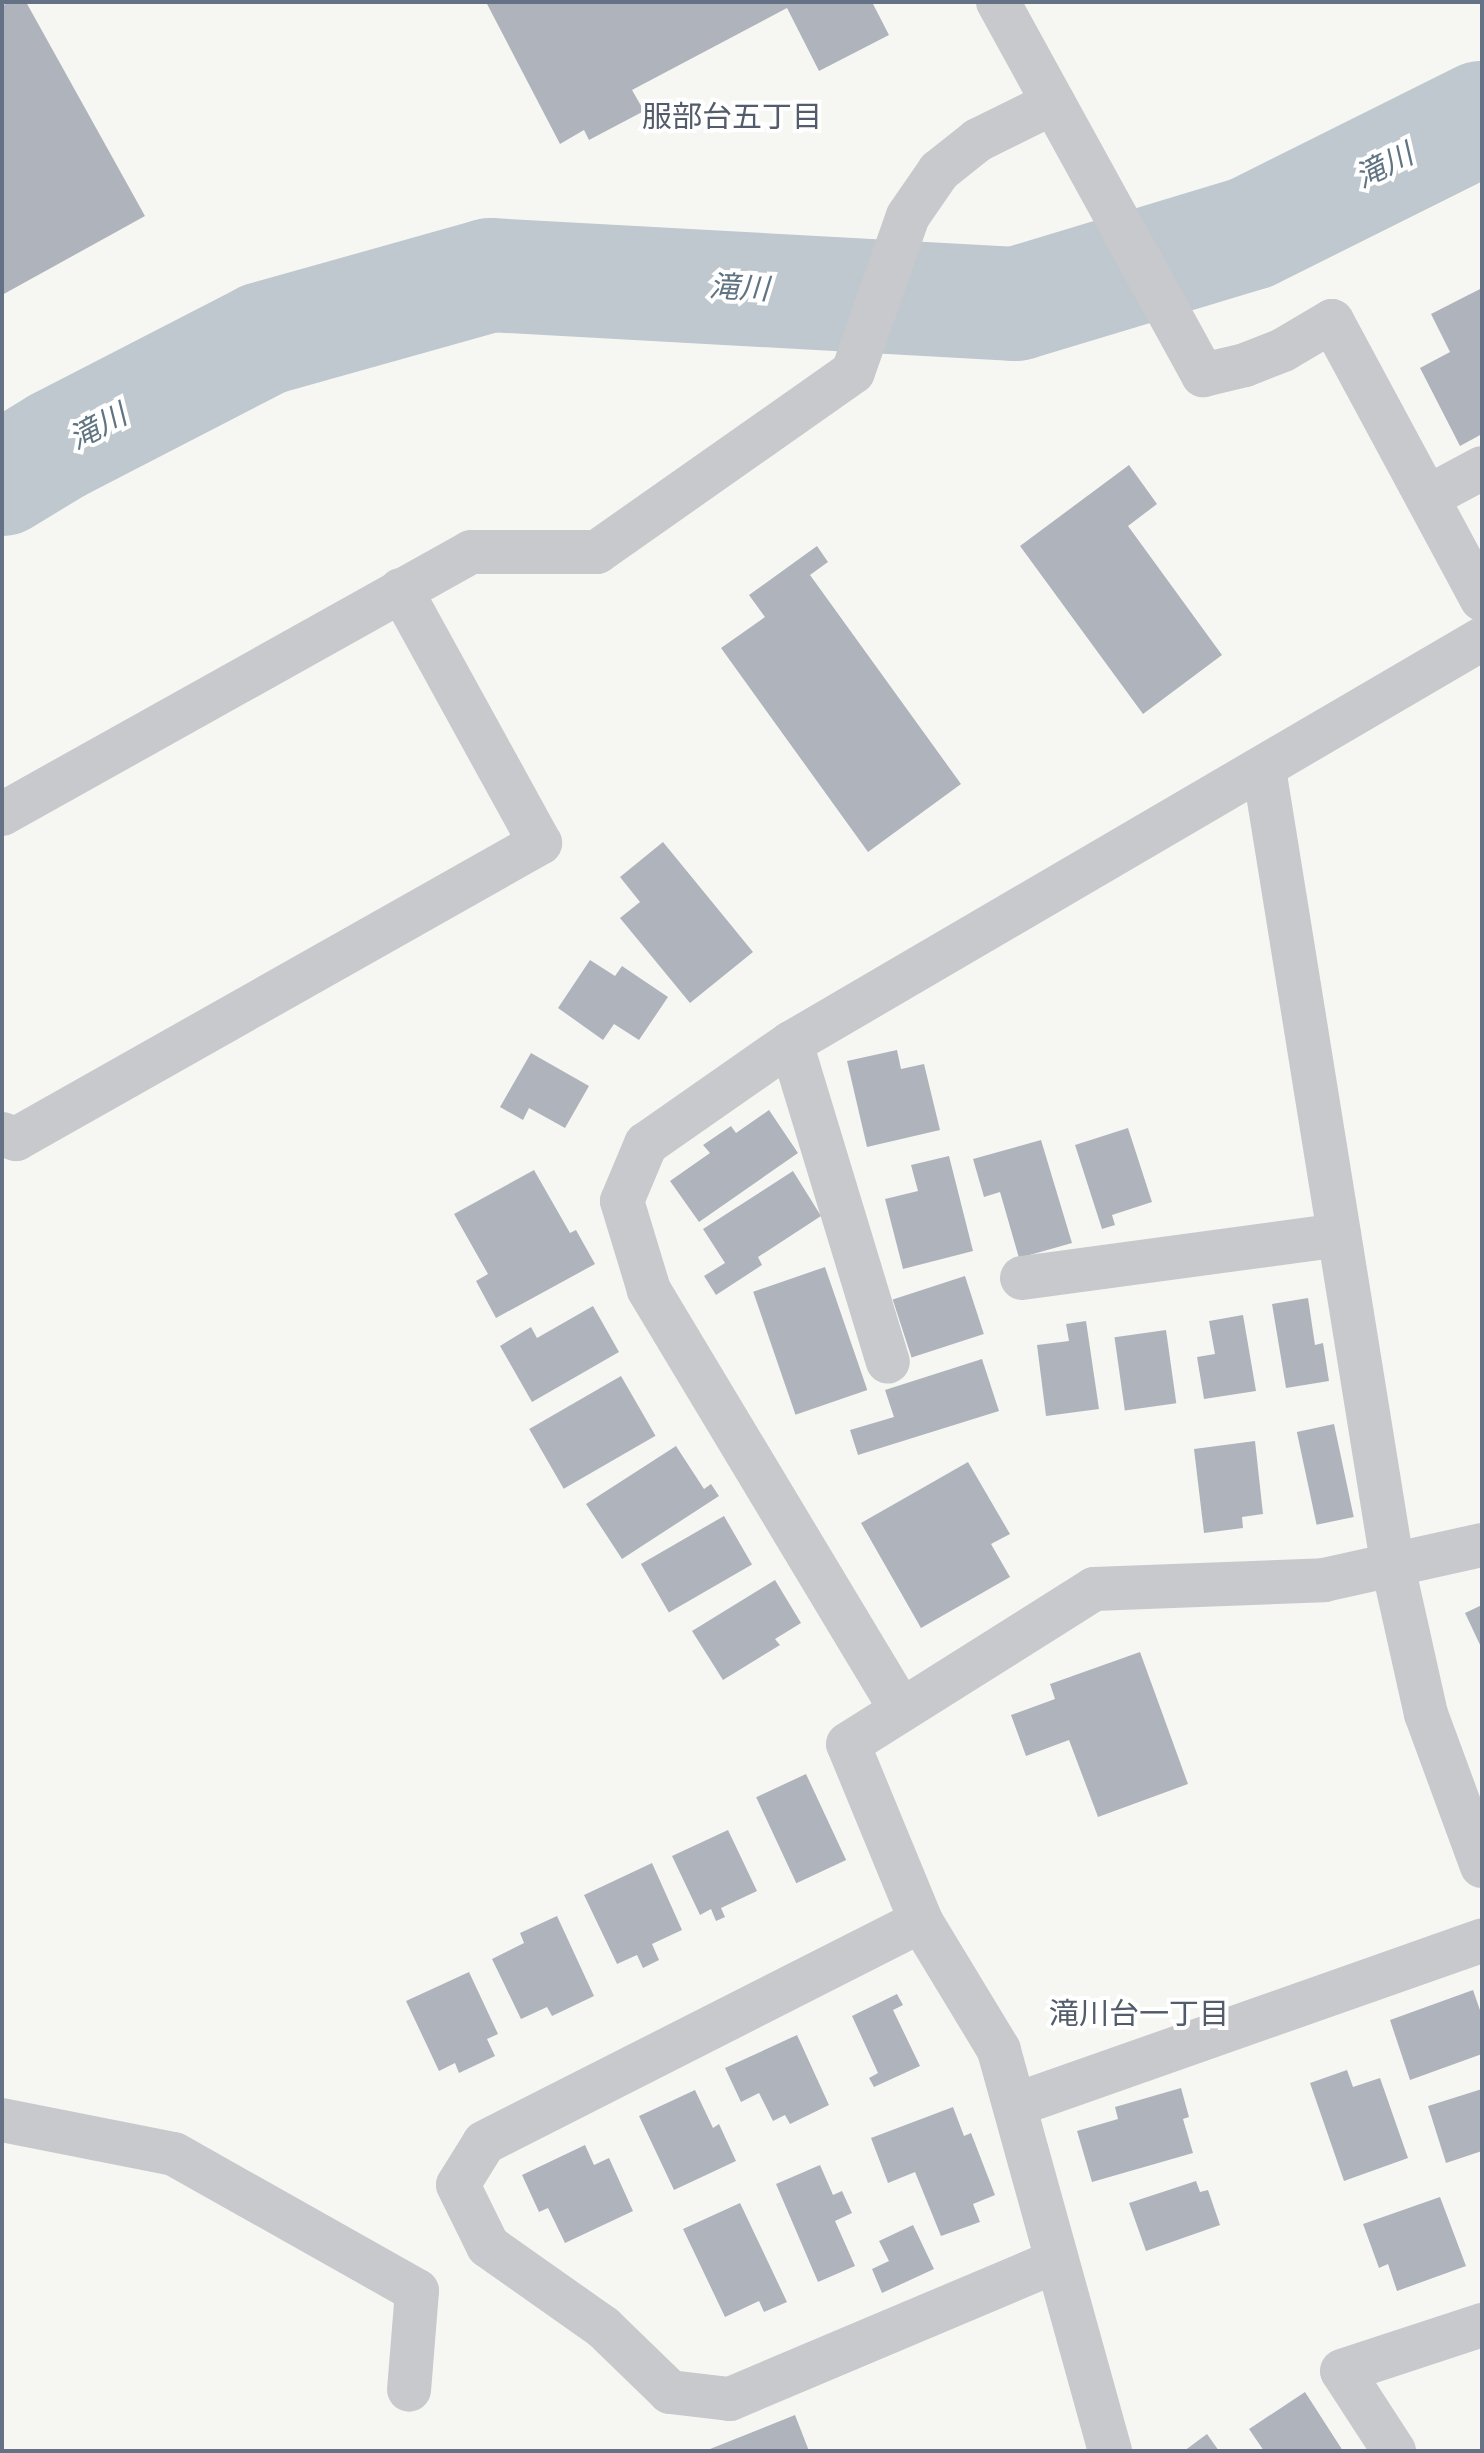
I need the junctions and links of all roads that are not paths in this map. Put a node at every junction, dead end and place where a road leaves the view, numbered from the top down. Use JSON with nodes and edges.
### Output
{"nodes":[{"id":1,"x":998,"y":2,"type":"edge"},
{"id":2,"x":1053,"y":103,"type":"junction"},
{"id":3,"x":1482,"y":468,"type":"edge"},
{"id":4,"x":1428,"y":497,"type":"junction"},
{"id":5,"x":401,"y":590,"type":"junction"},
{"id":6,"x":1482,"y":599,"type":"edge"},
{"id":7,"x":1482,"y":639,"type":"edge"},
{"id":8,"x":1264,"y":769,"type":"junction"},
{"id":9,"x":2,"y":814,"type":"edge"},
{"id":10,"x":791,"y":1043,"type":"junction"},
{"id":11,"x":2,"y":1134,"type":"edge"},
{"id":12,"x":1339,"y":1235,"type":"junction"},
{"id":13,"x":1022,"y":1278,"type":"dead end"},
{"id":14,"x":888,"y":1362,"type":"dead end"},
{"id":15,"x":1482,"y":1545,"type":"edge"},
{"id":16,"x":1392,"y":1562,"type":"junction"},
{"id":17,"x":900,"y":1708,"type":"junction"},
{"id":18,"x":1482,"y":1866,"type":"edge"},
{"id":19,"x":921,"y":1921,"type":"junction"},
{"id":20,"x":1482,"y":1941,"type":"edge"},
{"id":21,"x":1015,"y":2105,"type":"junction"},
{"id":22,"x":2,"y":2120,"type":"edge"},
{"id":23,"x":1057,"y":2261,"type":"junction"},
{"id":24,"x":1482,"y":2325,"type":"edge"},
{"id":25,"x":409,"y":2390,"type":"dead end"},
{"id":26,"x":1110,"y":2451,"type":"edge"},
{"id":27,"x":1394,"y":2451,"type":"edge"}],
"edges":[{"from":1,"to":2,"type":"street"},
{"from":2,"to":4,"type":"street"},
{"from":2,"to":5,"type":"street"},
{"from":3,"to":4,"type":"street"},
{"from":4,"to":6,"type":"street"},
{"from":5,"to":9,"type":"street"},
{"from":5,"to":11,"type":"street"},
{"from":7,"to":8,"type":"street"},
{"from":8,"to":10,"type":"street"},
{"from":8,"to":12,"type":"street"},
{"from":10,"to":14,"type":"street"},
{"from":10,"to":17,"type":"street"},
{"from":12,"to":13,"type":"street"},
{"from":12,"to":16,"type":"street"},
{"from":15,"to":16,"type":"street"},
{"from":16,"to":17,"type":"street"},
{"from":16,"to":18,"type":"street"},
{"from":17,"to":19,"type":"street"},
{"from":19,"to":21,"type":"street"},
{"from":19,"to":23,"type":"street"},
{"from":20,"to":21,"type":"street"},
{"from":21,"to":23,"type":"street"},
{"from":22,"to":25,"type":"street"},
{"from":23,"to":26,"type":"street"},
{"from":24,"to":27,"type":"street"}]}
